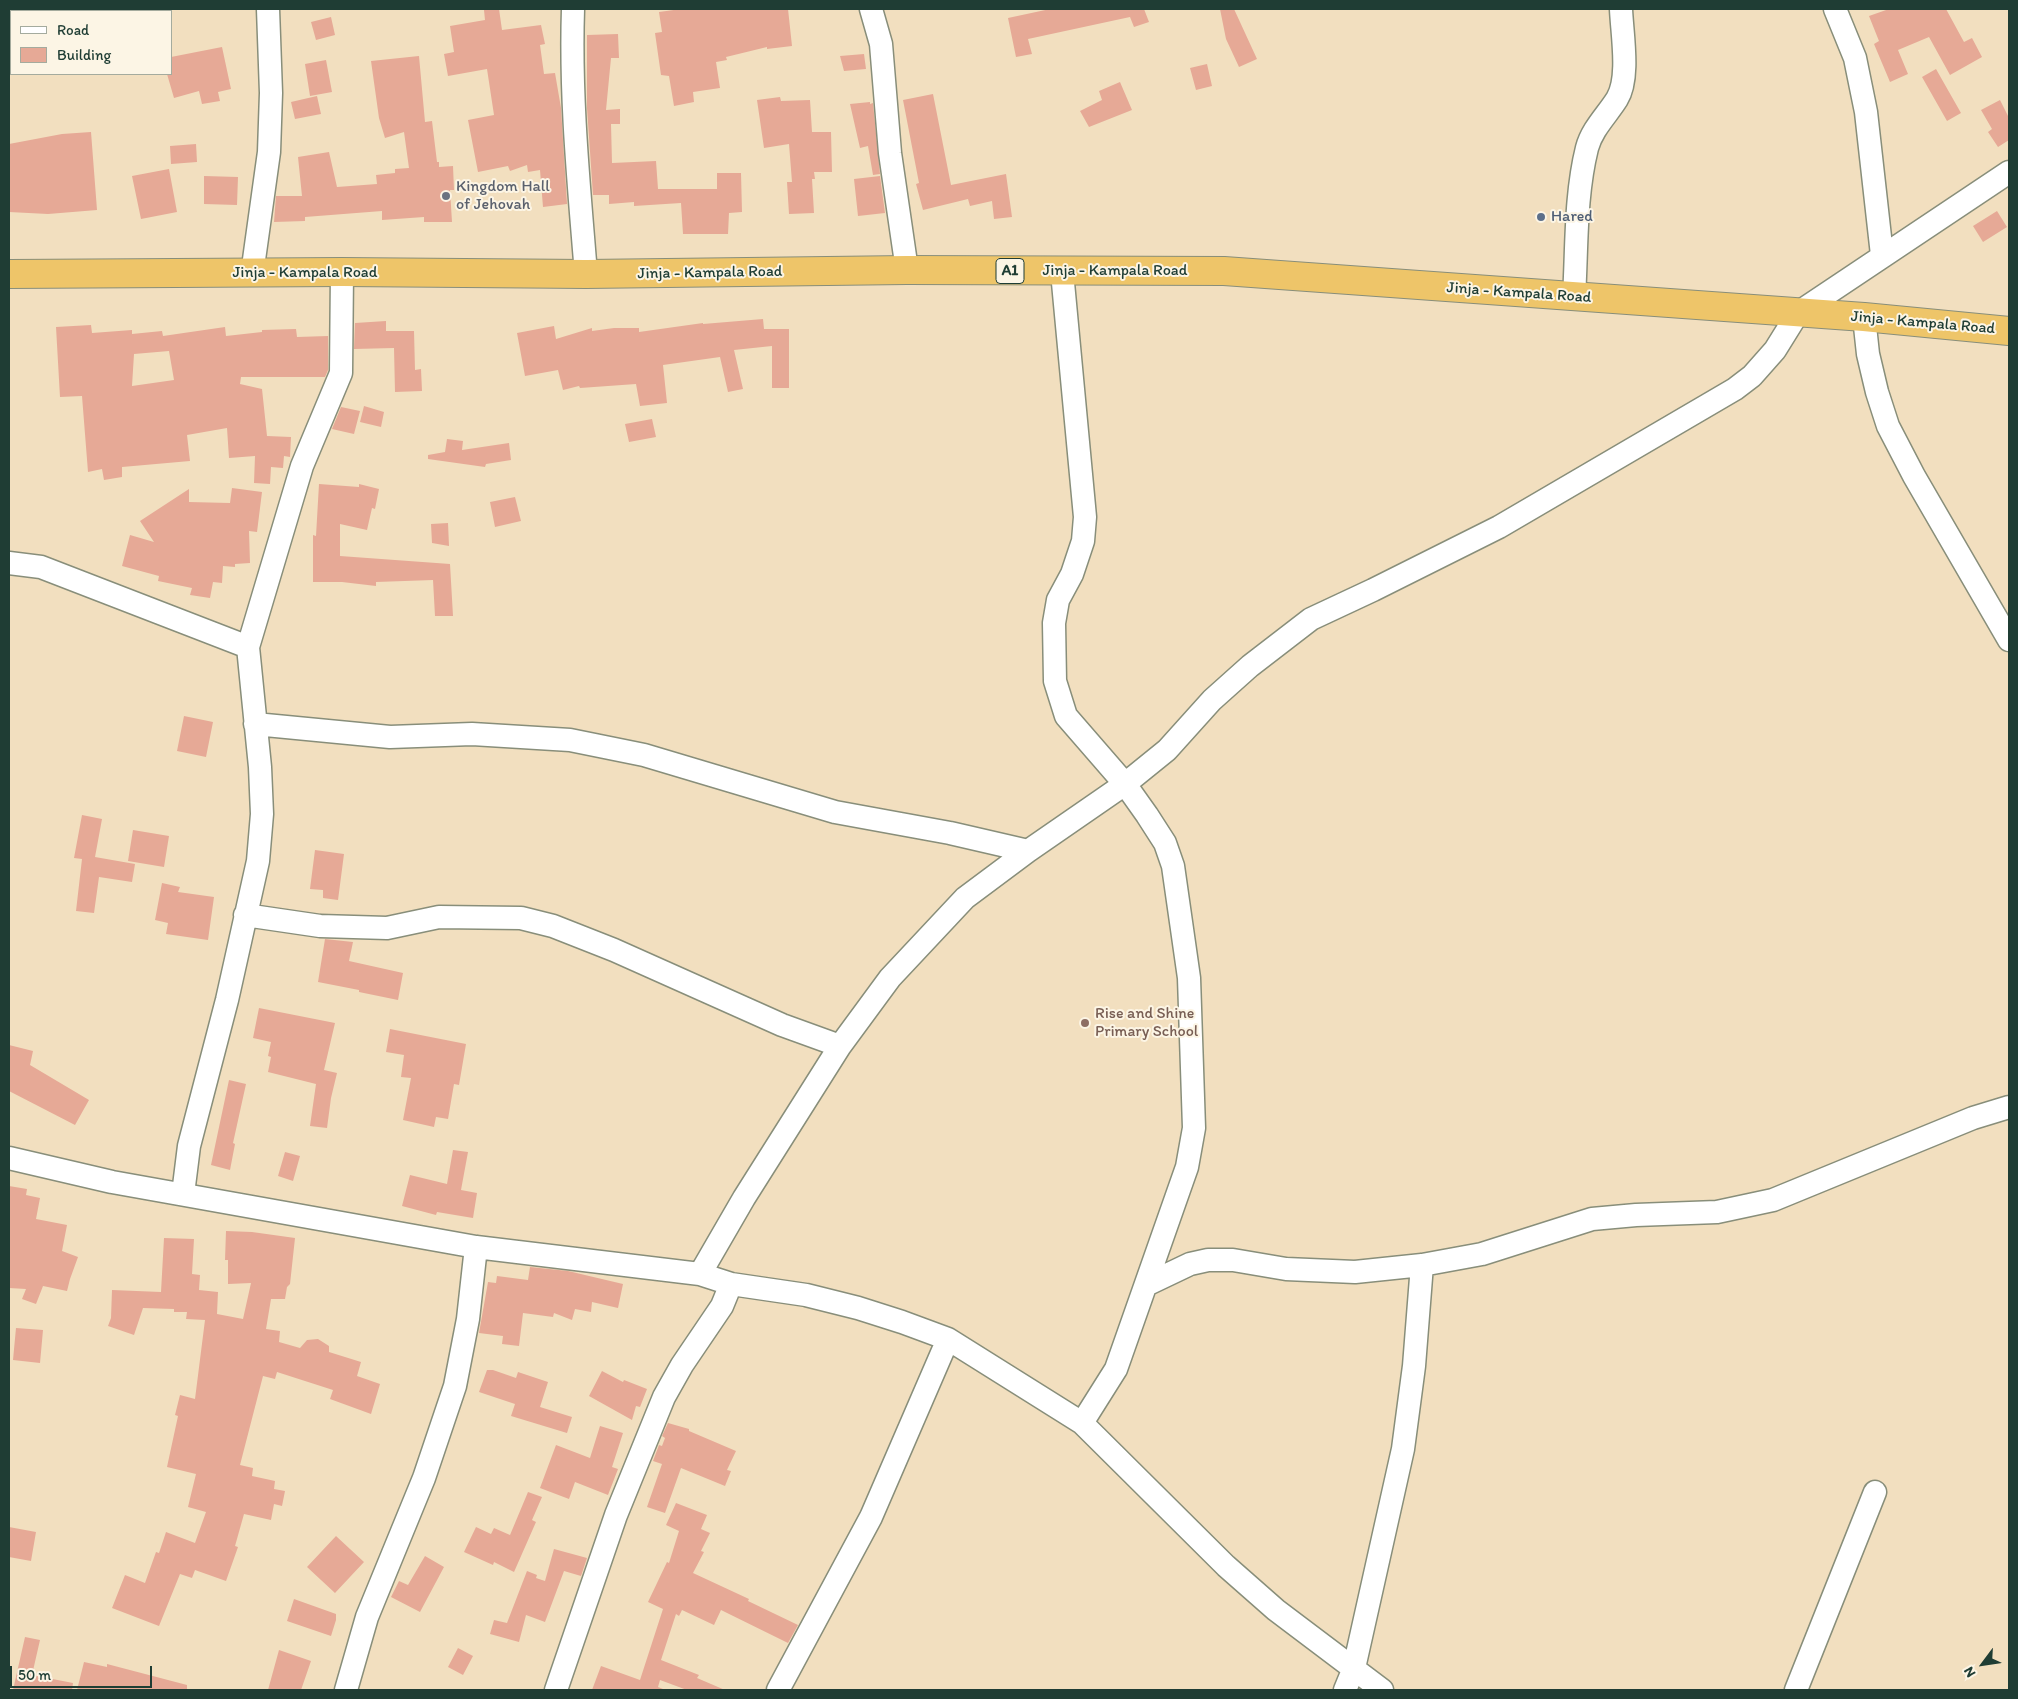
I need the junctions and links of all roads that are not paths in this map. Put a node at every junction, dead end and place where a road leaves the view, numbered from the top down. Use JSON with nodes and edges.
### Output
{"nodes":[{"id":1,"x":268,"y":9,"type":"edge"},
{"id":2,"x":573,"y":9,"type":"edge"},
{"id":3,"x":871,"y":9,"type":"edge"},
{"id":4,"x":1621,"y":9,"type":"edge"},
{"id":5,"x":1835,"y":9,"type":"edge"},
{"id":6,"x":2009,"y":172,"type":"edge"},
{"id":7,"x":1882,"y":255,"type":"junction"},
{"id":8,"x":908,"y":270,"type":"junction"},
{"id":9,"x":342,"y":272,"type":"junction"},
{"id":10,"x":1062,"y":272,"type":"junction"},
{"id":11,"x":9,"y":274,"type":"edge"},
{"id":12,"x":252,"y":274,"type":"junction"},
{"id":13,"x":586,"y":274,"type":"junction"},
{"id":14,"x":1574,"y":298,"type":"junction"},
{"id":15,"x":1798,"y":313,"type":"junction"},
{"id":16,"x":1864,"y":317,"type":"junction"},
{"id":17,"x":2009,"y":332,"type":"edge"},
{"id":18,"x":9,"y":562,"type":"edge"},
{"id":19,"x":2009,"y":640,"type":"edge"},
{"id":20,"x":248,"y":647,"type":"junction"},
{"id":21,"x":255,"y":724,"type":"junction"},
{"id":22,"x":1125,"y":784,"type":"junction"},
{"id":23,"x":1028,"y":851,"type":"junction"},
{"id":24,"x":245,"y":915,"type":"junction"},
{"id":25,"x":840,"y":1046,"type":"junction"},
{"id":26,"x":2009,"y":1106,"type":"edge"},
{"id":27,"x":9,"y":1158,"type":"edge"},
{"id":28,"x":183,"y":1194,"type":"junction"},
{"id":29,"x":476,"y":1247,"type":"junction"},
{"id":30,"x":1422,"y":1265,"type":"junction"},
{"id":31,"x":700,"y":1274,"type":"junction"},
{"id":32,"x":731,"y":1284,"type":"junction"},
{"id":33,"x":1146,"y":1285,"type":"junction"},
{"id":34,"x":948,"y":1340,"type":"junction"},
{"id":35,"x":1082,"y":1423,"type":"junction"},
{"id":36,"x":1875,"y":1492,"type":"dead end"},
{"id":37,"x":1354,"y":1668,"type":"junction"},
{"id":38,"x":346,"y":1690,"type":"edge"},
{"id":39,"x":556,"y":1690,"type":"edge"},
{"id":40,"x":778,"y":1690,"type":"edge"},
{"id":41,"x":1345,"y":1690,"type":"edge"},
{"id":42,"x":1382,"y":1690,"type":"edge"},
{"id":43,"x":1796,"y":1690,"type":"edge"}],
"edges":[{"from":1,"to":12,"type":"street"},
{"from":2,"to":13,"type":"street"},
{"from":3,"to":8,"type":"street"},
{"from":4,"to":14,"type":"street"},
{"from":5,"to":7,"type":"street"},
{"from":6,"to":7,"type":"street"},
{"from":7,"to":15,"type":"street"},
{"from":8,"to":10,"type":"highway","name":"Jinja - Kampala Road","number":"A1"},
{"from":8,"to":13,"type":"highway","name":"Jinja - Kampala Road","number":"A1"},
{"from":9,"to":12,"type":"highway","name":"Jinja - Kampala Road","number":"A1"},
{"from":9,"to":13,"type":"highway","name":"Jinja - Kampala Road","number":"A1"},
{"from":9,"to":20,"type":"street"},
{"from":10,"to":14,"type":"highway","name":"Jinja - Kampala Road","number":"A1"},
{"from":10,"to":22,"type":"street"},
{"from":11,"to":12,"type":"highway","name":"Jinja - Kampala Road","number":"A1"},
{"from":14,"to":15,"type":"highway","name":"Jinja - Kampala Road","number":"A1"},
{"from":15,"to":16,"type":"highway","name":"Jinja - Kampala Road","number":"A1"},
{"from":15,"to":22,"type":"street"},
{"from":16,"to":17,"type":"highway","name":"Jinja - Kampala Road","number":"A1"},
{"from":16,"to":19,"type":"street"},
{"from":18,"to":20,"type":"street"},
{"from":20,"to":21,"type":"street"},
{"from":21,"to":23,"type":"street"},
{"from":21,"to":24,"type":"street"},
{"from":22,"to":23,"type":"street"},
{"from":22,"to":33,"type":"street"},
{"from":23,"to":25,"type":"street"},
{"from":24,"to":25,"type":"street"},
{"from":24,"to":28,"type":"street"},
{"from":25,"to":31,"type":"street"},
{"from":26,"to":30,"type":"street"},
{"from":27,"to":28,"type":"street"},
{"from":28,"to":29,"type":"street"},
{"from":29,"to":31,"type":"street"},
{"from":29,"to":38,"type":"street"},
{"from":30,"to":33,"type":"street"},
{"from":30,"to":37,"type":"street"},
{"from":31,"to":32,"type":"street"},
{"from":32,"to":34,"type":"street"},
{"from":32,"to":39,"type":"street"},
{"from":33,"to":35,"type":"street"},
{"from":34,"to":35,"type":"street"},
{"from":34,"to":40,"type":"street"},
{"from":35,"to":37,"type":"street"},
{"from":36,"to":43,"type":"street"},
{"from":37,"to":41,"type":"street"},
{"from":37,"to":42,"type":"street"}]}
